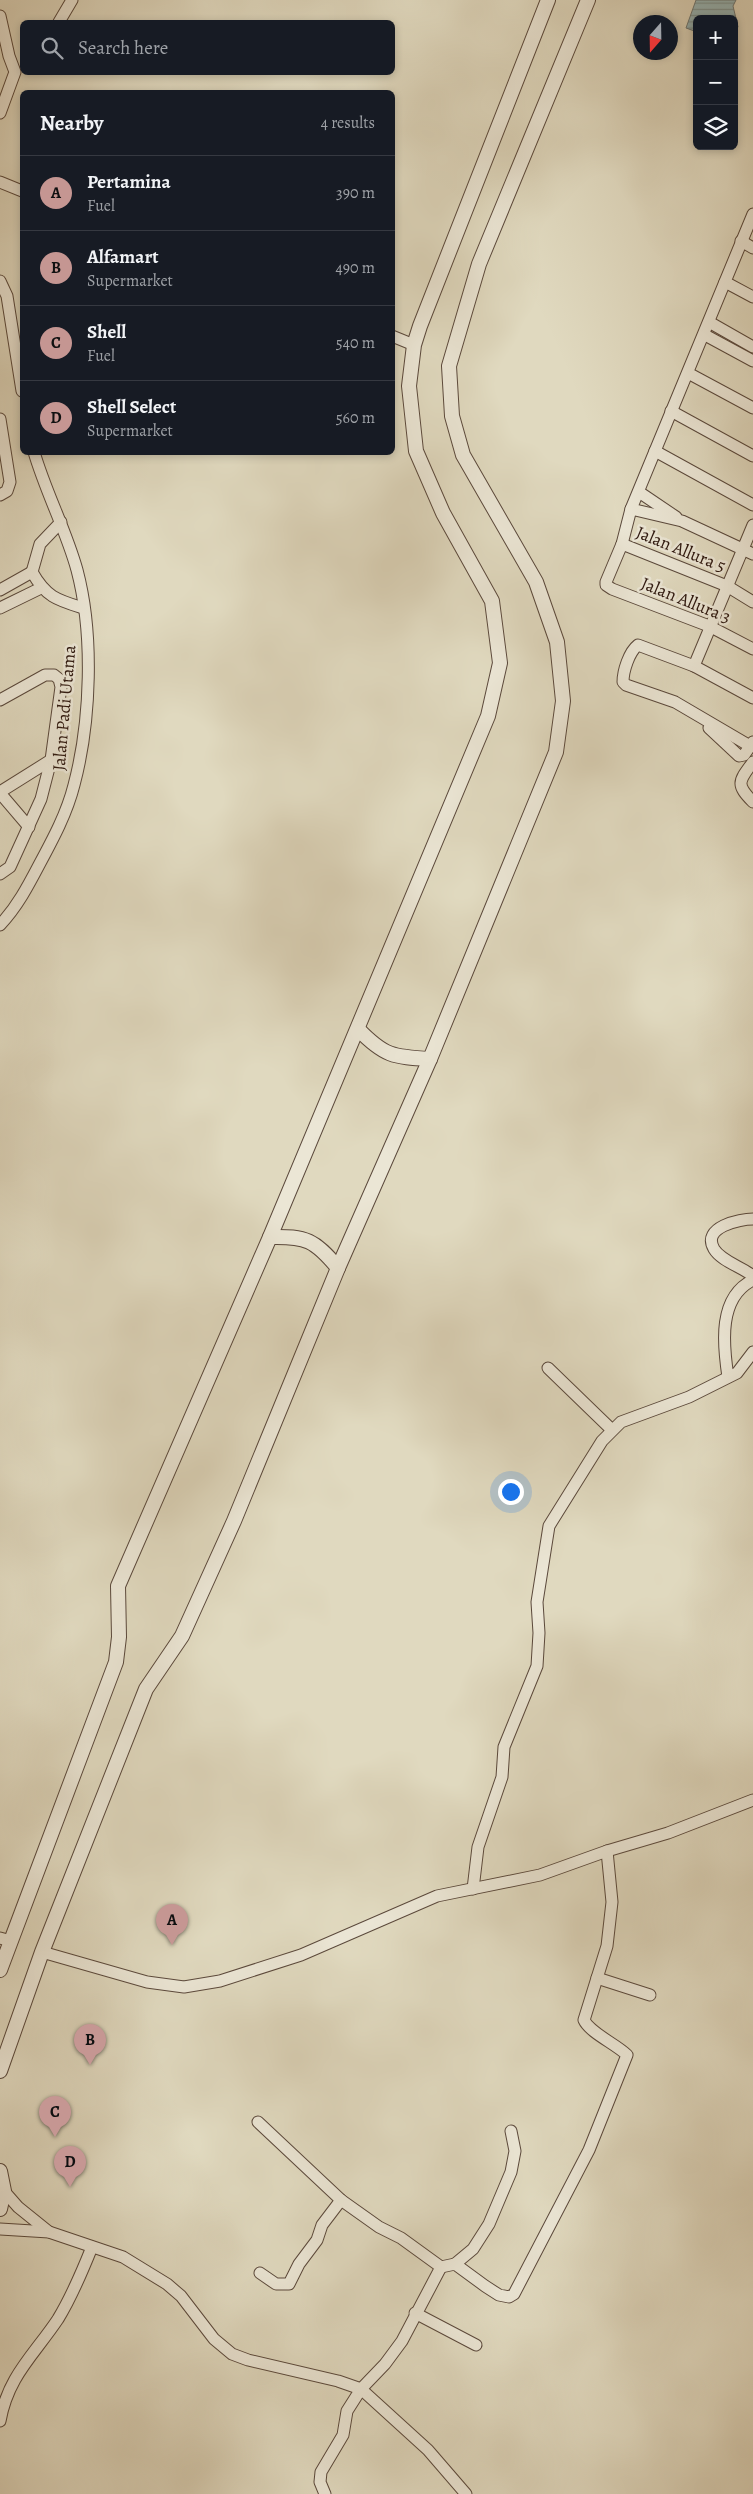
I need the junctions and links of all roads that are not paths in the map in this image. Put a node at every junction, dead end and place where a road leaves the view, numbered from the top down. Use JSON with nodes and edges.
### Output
{"nodes":[{"id":1,"x":72,"y":0,"type":"edge"},
{"id":2,"x":548,"y":0,"type":"edge"},
{"id":3,"x":588,"y":0,"type":"edge"},
{"id":4,"x":0,"y":16,"type":"edge"},
{"id":5,"x":61,"y":20,"type":"edge"},
{"id":6,"x":19,"y":70,"type":"edge"},
{"id":7,"x":0,"y":113,"type":"edge"},
{"id":8,"x":0,"y":182,"type":"edge"},
{"id":9,"x":20,"y":190,"type":"edge"},
{"id":10,"x":753,"y":214,"type":"edge"},
{"id":11,"x":741,"y":241,"type":"junction"},
{"id":12,"x":753,"y":248,"type":"edge"},
{"id":13,"x":0,"y":281,"type":"edge"},
{"id":14,"x":725,"y":282,"type":"junction"},
{"id":15,"x":753,"y":297,"type":"edge"},
{"id":16,"x":709,"y":322,"type":"junction"},
{"id":17,"x":705,"y":335,"type":"junction"},
{"id":18,"x":395,"y":337,"type":"edge"},
{"id":19,"x":414,"y":345,"type":"junction"},
{"id":20,"x":753,"y":347,"type":"edge"},
{"id":21,"x":753,"y":361,"type":"edge"},
{"id":22,"x":688,"y":373,"type":"junction"},
{"id":23,"x":20,"y":378,"type":"edge"},
{"id":24,"x":753,"y":408,"type":"edge"},
{"id":25,"x":671,"y":410,"type":"junction"},
{"id":26,"x":0,"y":419,"type":"edge"},
{"id":27,"x":655,"y":451,"type":"junction"},
{"id":28,"x":35,"y":455,"type":"edge"},
{"id":29,"x":753,"y":456,"type":"edge"},
{"id":30,"x":639,"y":492,"type":"junction"},
{"id":31,"x":3,"y":493,"type":"edge"},
{"id":32,"x":753,"y":505,"type":"edge"},
{"id":33,"x":631,"y":509,"type":"junction"},
{"id":34,"x":682,"y":521,"type":"junction"},
{"id":35,"x":61,"y":522,"type":"junction"},
{"id":36,"x":753,"y":525,"type":"edge"},
{"id":37,"x":622,"y":544,"type":"junction"},
{"id":38,"x":742,"y":548,"type":"junction"},
{"id":39,"x":753,"y":554,"type":"edge"},
{"id":40,"x":32,"y":572,"type":"junction"},
{"id":41,"x":727,"y":586,"type":"junction"},
{"id":42,"x":41,"y":588,"type":"junction"},
{"id":43,"x":0,"y":590,"type":"edge"},
{"id":44,"x":753,"y":602,"type":"edge"},
{"id":45,"x":0,"y":608,"type":"edge"},
{"id":46,"x":83,"y":608,"type":"junction"},
{"id":47,"x":709,"y":626,"type":"junction"},
{"id":48,"x":753,"y":649,"type":"edge"},
{"id":49,"x":694,"y":666,"type":"junction"},
{"id":50,"x":753,"y":698,"type":"edge"},
{"id":51,"x":0,"y":700,"type":"edge"},
{"id":52,"x":751,"y":744,"type":"edge"},
{"id":53,"x":51,"y":760,"type":"junction"},
{"id":54,"x":753,"y":762,"type":"edge"},
{"id":55,"x":0,"y":792,"type":"edge"},
{"id":56,"x":753,"y":802,"type":"edge"},
{"id":57,"x":29,"y":827,"type":"junction"},
{"id":58,"x":0,"y":874,"type":"edge"},
{"id":59,"x":0,"y":925,"type":"edge"},
{"id":60,"x":358,"y":1029,"type":"junction"},
{"id":61,"x":430,"y":1059,"type":"junction"},
{"id":62,"x":753,"y":1219,"type":"edge"},
{"id":63,"x":270,"y":1237,"type":"junction"},
{"id":64,"x":338,"y":1268,"type":"junction"},
{"id":65,"x":753,"y":1276,"type":"edge"},
{"id":66,"x":753,"y":1280,"type":"edge"},
{"id":67,"x":753,"y":1352,"type":"edge"},
{"id":68,"x":548,"y":1368,"type":"dead end"},
{"id":69,"x":728,"y":1377,"type":"junction"},
{"id":70,"x":612,"y":1430,"type":"junction"},
{"id":71,"x":753,"y":1800,"type":"edge"},
{"id":72,"x":607,"y":1851,"type":"junction"},
{"id":73,"x":473,"y":1889,"type":"junction"},
{"id":74,"x":6,"y":1939,"type":"edge"},
{"id":75,"x":42,"y":1952,"type":"junction"},
{"id":76,"x":0,"y":1970,"type":"edge"},
{"id":77,"x":598,"y":1978,"type":"junction"},
{"id":78,"x":650,"y":1995,"type":"dead end"},
{"id":79,"x":3,"y":2056,"type":"edge"},
{"id":80,"x":0,"y":2071,"type":"edge"},
{"id":81,"x":258,"y":2122,"type":"dead end"},
{"id":82,"x":511,"y":2131,"type":"dead end"},
{"id":83,"x":0,"y":2171,"type":"edge"},
{"id":84,"x":4,"y":2192,"type":"junction"},
{"id":85,"x":341,"y":2200,"type":"junction"},
{"id":86,"x":0,"y":2209,"type":"edge"},
{"id":87,"x":0,"y":2228,"type":"edge"},
{"id":88,"x":49,"y":2232,"type":"junction"},
{"id":89,"x":92,"y":2246,"type":"junction"},
{"id":90,"x":455,"y":2264,"type":"junction"},
{"id":91,"x":441,"y":2267,"type":"junction"},
{"id":92,"x":260,"y":2272,"type":"dead end"},
{"id":93,"x":415,"y":2313,"type":"junction"},
{"id":94,"x":476,"y":2345,"type":"dead end"},
{"id":95,"x":362,"y":2389,"type":"junction"},
{"id":96,"x":0,"y":2421,"type":"edge"},
{"id":97,"x":325,"y":2494,"type":"edge"},
{"id":98,"x":466,"y":2494,"type":"edge"}],
"edges":[{"from":1,"to":5,"type":"street"},
{"from":2,"to":19,"type":"street"},
{"from":3,"to":61,"type":"street"},
{"from":4,"to":6,"type":"street"},
{"from":6,"to":7,"type":"street"},
{"from":8,"to":9,"type":"street"},
{"from":10,"to":11,"type":"street"},
{"from":11,"to":12,"type":"street"},
{"from":11,"to":14,"type":"street"},
{"from":13,"to":23,"type":"street"},
{"from":14,"to":15,"type":"street"},
{"from":14,"to":16,"type":"street"},
{"from":16,"to":17,"type":"street"},
{"from":16,"to":20,"type":"street"},
{"from":17,"to":21,"type":"street"},
{"from":17,"to":22,"type":"street"},
{"from":18,"to":19,"type":"street"},
{"from":19,"to":60,"type":"street"},
{"from":22,"to":24,"type":"street"},
{"from":22,"to":25,"type":"street"},
{"from":25,"to":27,"type":"street"},
{"from":25,"to":29,"type":"street"},
{"from":26,"to":31,"type":"street"},
{"from":27,"to":30,"type":"street"},
{"from":27,"to":32,"type":"street"},
{"from":28,"to":35,"type":"street","name":"Jalan Padi Utama"},
{"from":30,"to":33,"type":"street"},
{"from":30,"to":34,"type":"street"},
{"from":33,"to":34,"type":"street"},
{"from":33,"to":37,"type":"street"},
{"from":34,"to":38,"type":"street"},
{"from":35,"to":40,"type":"street"},
{"from":35,"to":46,"type":"street","name":"Jalan Padi Utama"},
{"from":36,"to":38,"type":"street"},
{"from":37,"to":41,"type":"street","name":"Jalan Allura 5"},
{"from":37,"to":47,"type":"street","name":"Jalan Allura 3"},
{"from":38,"to":39,"type":"street"},
{"from":38,"to":41,"type":"street"},
{"from":40,"to":42,"type":"street"},
{"from":40,"to":43,"type":"street"},
{"from":41,"to":44,"type":"street","name":"Jalan Allura 5"},
{"from":41,"to":47,"type":"street"},
{"from":42,"to":45,"type":"street"},
{"from":42,"to":46,"type":"street"},
{"from":46,"to":59,"type":"street","name":"Jalan Padi Utama"},
{"from":47,"to":48,"type":"street","name":"Jalan Allura 3"},
{"from":47,"to":49,"type":"street"},
{"from":49,"to":50,"type":"street"},
{"from":49,"to":52,"type":"street"},
{"from":51,"to":53,"type":"street"},
{"from":53,"to":55,"type":"street"},
{"from":53,"to":57,"type":"street"},
{"from":54,"to":56,"type":"street"},
{"from":55,"to":57,"type":"street"},
{"from":57,"to":58,"type":"street"},
{"from":60,"to":61,"type":"street"},
{"from":60,"to":63,"type":"street"},
{"from":61,"to":64,"type":"street"},
{"from":62,"to":65,"type":"street"},
{"from":63,"to":64,"type":"street"},
{"from":63,"to":74,"type":"street"},
{"from":64,"to":75,"type":"street"},
{"from":66,"to":69,"type":"street"},
{"from":67,"to":69,"type":"street"},
{"from":68,"to":70,"type":"street"},
{"from":69,"to":70,"type":"street"},
{"from":70,"to":73,"type":"street"},
{"from":71,"to":72,"type":"street"},
{"from":72,"to":73,"type":"street"},
{"from":72,"to":77,"type":"street"},
{"from":73,"to":75,"type":"street"},
{"from":74,"to":76,"type":"street"},
{"from":75,"to":79,"type":"street"},
{"from":77,"to":78,"type":"street"},
{"from":77,"to":90,"type":"street"},
{"from":79,"to":80,"type":"street"},
{"from":81,"to":85,"type":"street"},
{"from":82,"to":90,"type":"street"},
{"from":83,"to":84,"type":"street"},
{"from":84,"to":86,"type":"street"},
{"from":84,"to":88,"type":"street"},
{"from":85,"to":91,"type":"street"},
{"from":85,"to":92,"type":"street"},
{"from":87,"to":88,"type":"street"},
{"from":88,"to":89,"type":"street"},
{"from":89,"to":95,"type":"street"},
{"from":89,"to":96,"type":"street"},
{"from":90,"to":91,"type":"street"},
{"from":91,"to":93,"type":"street"},
{"from":93,"to":94,"type":"street"},
{"from":93,"to":95,"type":"street"},
{"from":95,"to":97,"type":"street"},
{"from":95,"to":98,"type":"street"}]}
